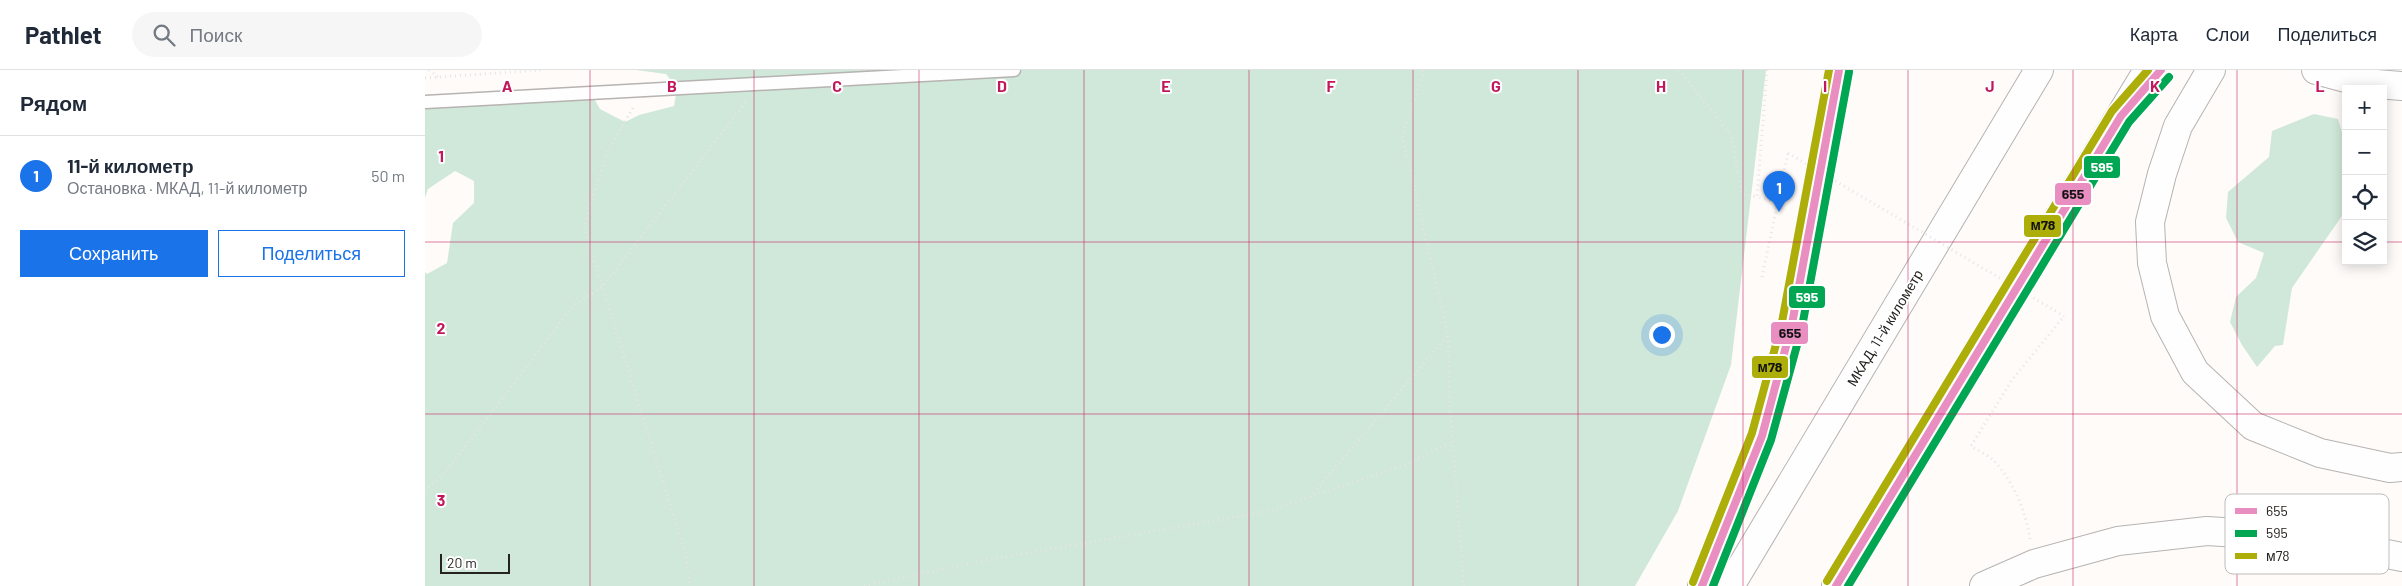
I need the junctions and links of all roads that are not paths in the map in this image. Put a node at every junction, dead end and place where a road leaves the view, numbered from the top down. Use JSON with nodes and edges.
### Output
{"nodes":[{"id":1,"x":1014,"y":70,"type":"edge"},
{"id":2,"x":1823,"y":70,"type":"edge"},
{"id":3,"x":1839,"y":70,"type":"edge"},
{"id":4,"x":2039,"y":70,"type":"edge"},
{"id":5,"x":2148,"y":70,"type":"edge"},
{"id":6,"x":2161,"y":70,"type":"edge"},
{"id":7,"x":2211,"y":70,"type":"edge"},
{"id":8,"x":2316,"y":70,"type":"edge"},
{"id":9,"x":2402,"y":86,"type":"edge"},
{"id":10,"x":1834,"y":98,"type":"junction"},
{"id":11,"x":425,"y":102,"type":"edge"},
{"id":12,"x":2121,"y":116,"type":"junction"},
{"id":13,"x":2402,"y":467,"type":"edge"},
{"id":14,"x":2225,"y":532,"type":"edge"},
{"id":15,"x":2389,"y":554,"type":"edge"},
{"id":16,"x":2402,"y":557,"type":"edge"},
{"id":17,"x":1702,"y":586,"type":"edge"},
{"id":18,"x":1730,"y":586,"type":"edge"},
{"id":19,"x":1836,"y":586,"type":"edge"},
{"id":20,"x":1984,"y":586,"type":"edge"}],
"edges":[{"from":1,"to":11,"type":"lane"},
{"from":2,"to":10,"type":"lane"},
{"from":3,"to":10,"type":"main road"},
{"from":4,"to":18,"type":"main road","name":"МКАД, 11-й километр"},
{"from":5,"to":12,"type":"main road"},
{"from":6,"to":12,"type":"main road"},
{"from":7,"to":13,"type":"main road"},
{"from":8,"to":9,"type":"main road"},
{"from":10,"to":17,"type":"main road"},
{"from":12,"to":19,"type":"main road"},
{"from":14,"to":20,"type":"main road"},
{"from":15,"to":16,"type":"main road"}]}
